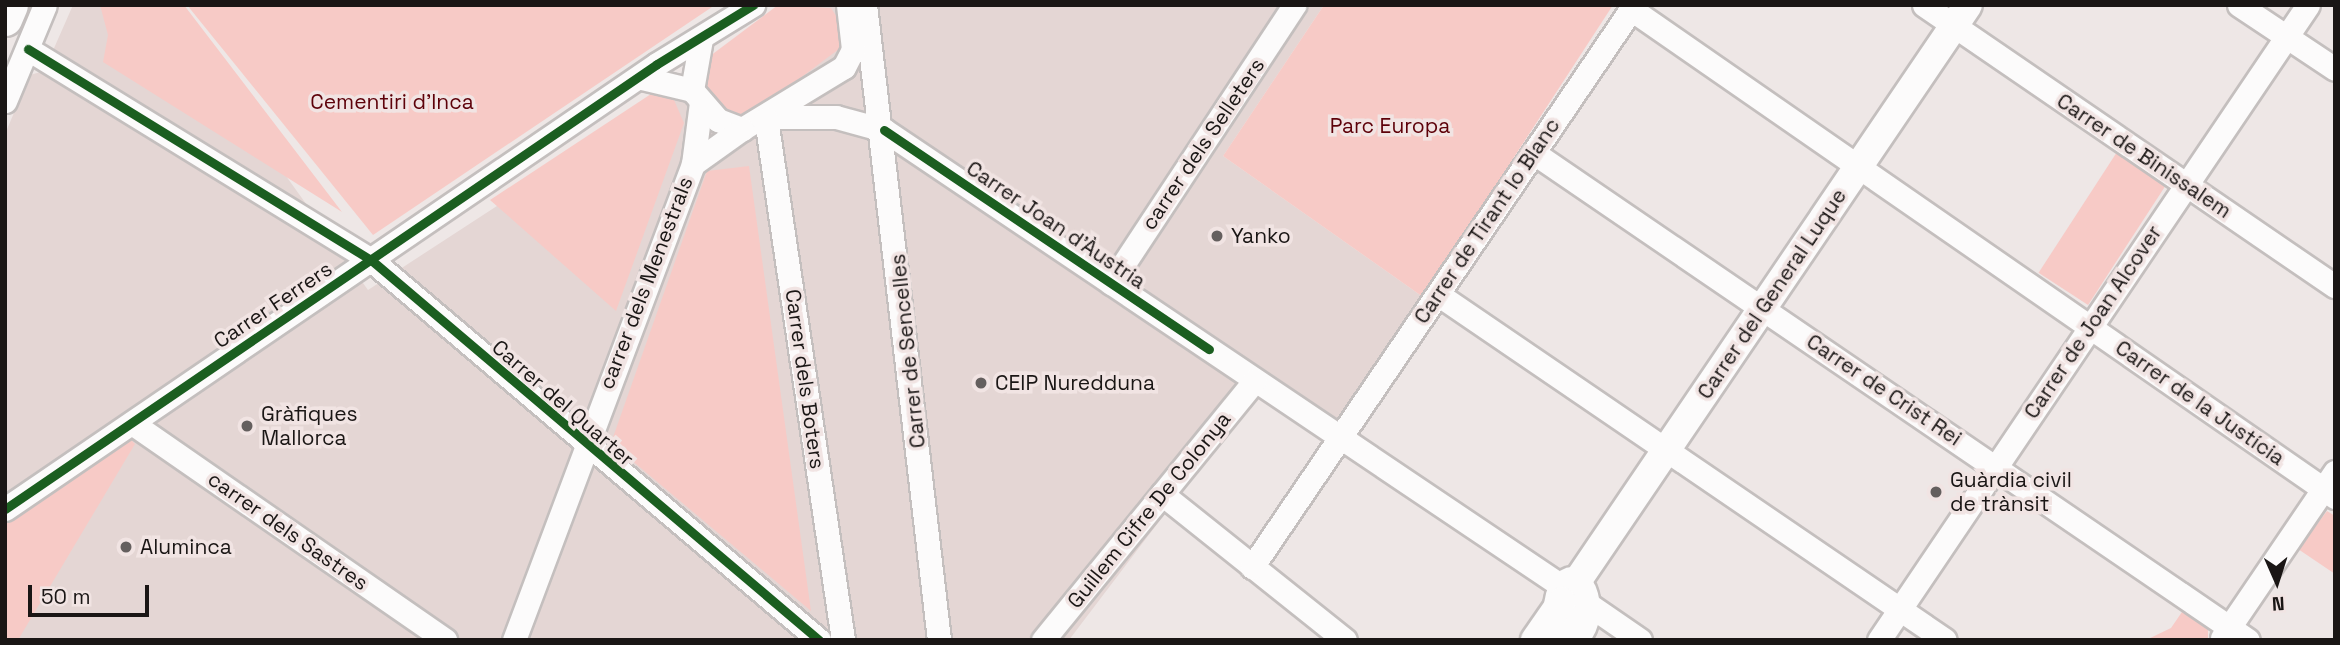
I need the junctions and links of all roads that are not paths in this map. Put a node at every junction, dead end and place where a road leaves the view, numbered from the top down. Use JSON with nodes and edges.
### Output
{"nodes":[{"id":1,"x":11,"y":5,"type":"edge"},
{"id":2,"x":45,"y":5,"type":"edge"},
{"id":3,"x":753,"y":5,"type":"edge"},
{"id":4,"x":1294,"y":5,"type":"edge"},
{"id":5,"x":1924,"y":5,"type":"edge"},
{"id":6,"x":2239,"y":5,"type":"edge"},
{"id":7,"x":2259,"y":5,"type":"edge"},
{"id":8,"x":2308,"y":5,"type":"edge"},
{"id":9,"x":1633,"y":7,"type":"edge"},
{"id":10,"x":854,"y":11,"type":"edge"},
{"id":11,"x":1961,"y":15,"type":"edge"},
{"id":12,"x":5,"y":19,"type":"edge"},
{"id":13,"x":2286,"y":37,"type":"junction"},
{"id":14,"x":701,"y":39,"type":"junction"},
{"id":15,"x":28,"y":49,"type":"junction"},
{"id":16,"x":2335,"y":69,"type":"edge"},
{"id":17,"x":642,"y":78,"type":"junction"},
{"id":18,"x":696,"y":96,"type":"junction"},
{"id":19,"x":5,"y":101,"type":"edge"},
{"id":20,"x":769,"y":118,"type":"junction"},
{"id":21,"x":742,"y":129,"type":"junction"},
{"id":22,"x":884,"y":130,"type":"junction"},
{"id":23,"x":1534,"y":153,"type":"junction"},
{"id":24,"x":693,"y":164,"type":"junction"},
{"id":25,"x":1858,"y":167,"type":"junction"},
{"id":26,"x":2186,"y":186,"type":"junction"},
{"id":27,"x":370,"y":259,"type":"junction"},
{"id":28,"x":1111,"y":283,"type":"junction"},
{"id":29,"x":2335,"y":286,"type":"edge"},
{"id":30,"x":1439,"y":295,"type":"junction"},
{"id":31,"x":1763,"y":307,"type":"junction"},
{"id":32,"x":2090,"y":327,"type":"junction"},
{"id":33,"x":1255,"y":380,"type":"junction"},
{"id":34,"x":132,"y":423,"type":"junction"},
{"id":35,"x":1341,"y":437,"type":"junction"},
{"id":36,"x":584,"y":445,"type":"junction"},
{"id":37,"x":1665,"y":451,"type":"junction"},
{"id":38,"x":1996,"y":466,"type":"junction"},
{"id":39,"x":2331,"y":486,"type":"edge"},
{"id":40,"x":1162,"y":494,"type":"junction"},
{"id":41,"x":5,"y":509,"type":"edge"},
{"id":42,"x":1252,"y":567,"type":"junction"},
{"id":43,"x":1569,"y":592,"type":"junction"},
{"id":44,"x":1900,"y":609,"type":"junction"},
{"id":45,"x":2233,"y":636,"type":"edge"},
{"id":46,"x":445,"y":640,"type":"edge"},
{"id":47,"x":514,"y":640,"type":"edge"},
{"id":48,"x":819,"y":640,"type":"edge"},
{"id":49,"x":842,"y":640,"type":"edge"},
{"id":50,"x":939,"y":640,"type":"edge"},
{"id":51,"x":1043,"y":640,"type":"edge"},
{"id":52,"x":1345,"y":640,"type":"edge"},
{"id":53,"x":1535,"y":640,"type":"edge"},
{"id":54,"x":1640,"y":640,"type":"edge"},
{"id":55,"x":1879,"y":640,"type":"edge"},
{"id":56,"x":1945,"y":640,"type":"edge"}],
"edges":[{"from":1,"to":12,"type":"highway"},
{"from":2,"to":15,"type":"street"},
{"from":3,"to":14,"type":"street","name":"Carrer Ferrers"},
{"from":4,"to":28,"type":"street","name":"carrer dels Selleters"},
{"from":5,"to":11,"type":"street","name":"Carrer de Binissalem"},
{"from":6,"to":13,"type":"street"},
{"from":7,"to":13,"type":"street"},
{"from":8,"to":13,"type":"street","name":"Carrer de Joan Alcover"},
{"from":9,"to":23,"type":"street","name":"Carrer de Tirant lo Blanc"},
{"from":9,"to":25,"type":"street","name":"Carrer de la Justícia"},
{"from":10,"to":20,"type":"street"},
{"from":10,"to":22,"type":"street","name":"Carrer de Sencelles"},
{"from":11,"to":25,"type":"main road","name":"Carrer del General Luque"},
{"from":11,"to":26,"type":"street","name":"Carrer de Binissalem"},
{"from":13,"to":16,"type":"street"},
{"from":13,"to":26,"type":"street","name":"Carrer de Joan Alcover"},
{"from":14,"to":17,"type":"street","name":"Carrer Ferrers"},
{"from":14,"to":18,"type":"street","name":"carrer dels Menestrals"},
{"from":15,"to":19,"type":"street"},
{"from":15,"to":27,"type":"street","name":"Carrer del Quarter"},
{"from":17,"to":18,"type":"street"},
{"from":17,"to":27,"type":"street","name":"Carrer Ferrers"},
{"from":18,"to":21,"type":"street"},
{"from":18,"to":24,"type":"street","name":"carrer dels Menestrals"},
{"from":20,"to":21,"type":"street","name":"carrer dels Menestrals"},
{"from":20,"to":22,"type":"street","name":"Carrer Joan d'Àustria"},
{"from":20,"to":49,"type":"street","name":"Carrer dels Boters"},
{"from":21,"to":24,"type":"street","name":"carrer dels Menestrals"},
{"from":22,"to":28,"type":"street","name":"Carrer Joan d'Àustria"},
{"from":22,"to":50,"type":"street","name":"Carrer de Sencelles"},
{"from":23,"to":30,"type":"street","name":"Carrer de Tirant lo Blanc"},
{"from":23,"to":31,"type":"street","name":"Carrer de Crist Rei"},
{"from":24,"to":36,"type":"street","name":"carrer dels Menestrals"},
{"from":25,"to":31,"type":"main road","name":"Carrer del General Luque"},
{"from":25,"to":32,"type":"street","name":"Carrer de la Justícia"},
{"from":26,"to":29,"type":"street","name":"Carrer de Binissalem"},
{"from":26,"to":32,"type":"street","name":"Carrer de Joan Alcover"},
{"from":27,"to":34,"type":"street","name":"Carrer Ferrers"},
{"from":27,"to":36,"type":"street","name":"Carrer del Quarter"},
{"from":28,"to":33,"type":"street","name":"Carrer Joan d'Àustria"},
{"from":30,"to":35,"type":"street","name":"Carrer de Tirant lo Blanc"},
{"from":30,"to":37,"type":"street"},
{"from":31,"to":37,"type":"main road","name":"Carrer del General Luque"},
{"from":31,"to":38,"type":"street","name":"Carrer de Crist Rei"},
{"from":32,"to":38,"type":"street","name":"Carrer de Joan Alcover"},
{"from":32,"to":39,"type":"street","name":"Carrer de la Justícia"},
{"from":33,"to":35,"type":"street","name":"Carrer Joan d'Àustria"},
{"from":33,"to":40,"type":"street","name":"Guillem Cifre De Colonya"},
{"from":34,"to":41,"type":"street","name":"Carrer Ferrers"},
{"from":34,"to":46,"type":"street","name":"carrer dels Sastres"},
{"from":35,"to":42,"type":"street","name":"Carrer de Tirant lo Blanc"},
{"from":35,"to":43,"type":"street","name":"Carrer Joan d'Àustria"},
{"from":36,"to":47,"type":"street","name":"carrer dels Menestrals"},
{"from":36,"to":48,"type":"street","name":"Carrer del Quarter"},
{"from":37,"to":43,"type":"main road","name":"Carrer del General Luque"},
{"from":37,"to":44,"type":"street"},
{"from":38,"to":44,"type":"street","name":"Carrer de Joan Alcover"},
{"from":38,"to":45,"type":"street","name":"Carrer de Crist Rei"},
{"from":39,"to":45,"type":"street"},
{"from":40,"to":42,"type":"street"},
{"from":40,"to":51,"type":"street","name":"Guillem Cifre De Colonya"},
{"from":42,"to":52,"type":"street"},
{"from":43,"to":53,"type":"main road","name":"Carrer del General Luque"},
{"from":43,"to":54,"type":"street","name":"Carrer Joan d'Àustria"},
{"from":44,"to":55,"type":"street","name":"Carrer de Joan Alcover"},
{"from":44,"to":56,"type":"street"}]}
